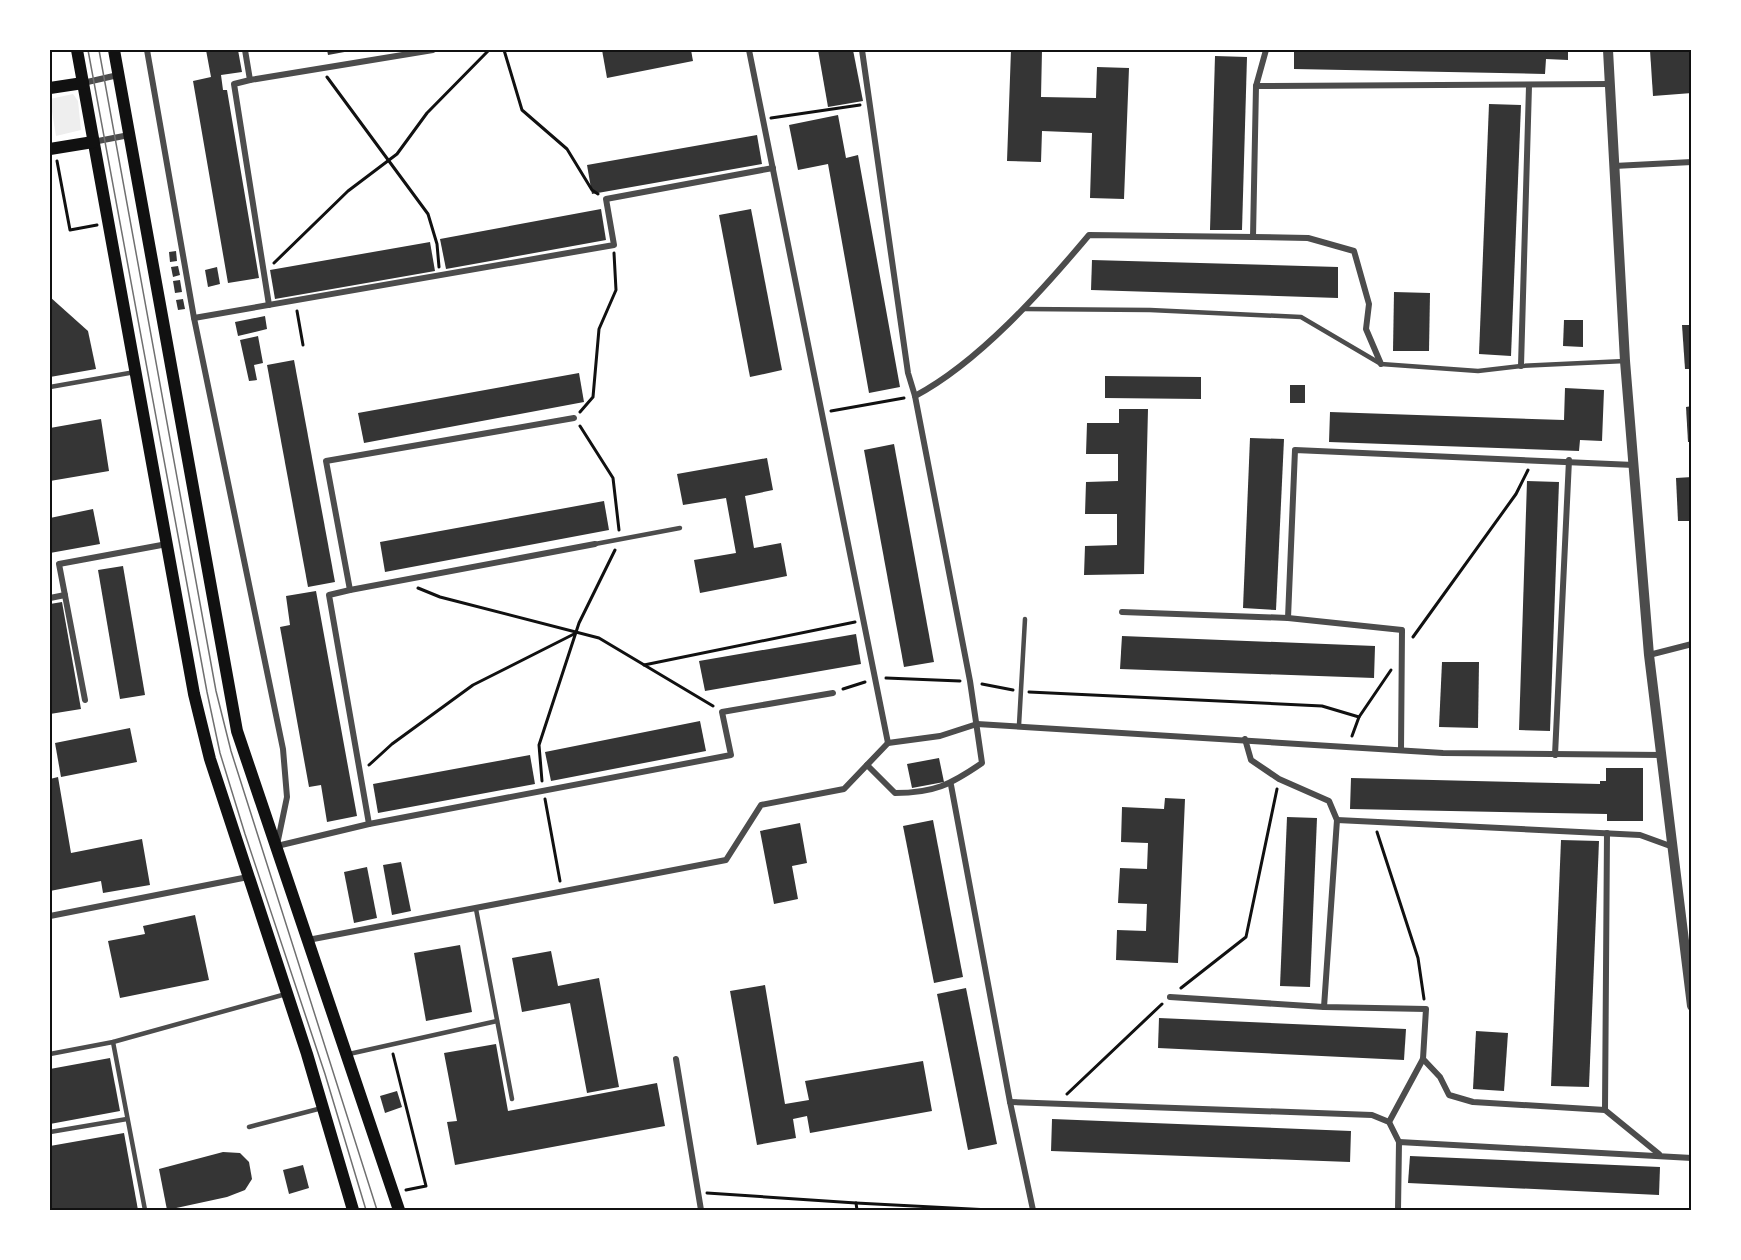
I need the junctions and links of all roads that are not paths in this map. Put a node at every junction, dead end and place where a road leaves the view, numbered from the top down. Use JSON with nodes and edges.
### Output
{"nodes":[{"id":1,"x":77,"y":50,"type":"edge"},
{"id":2,"x":114,"y":50,"type":"edge"},
{"id":3,"x":147,"y":50,"type":"edge"},
{"id":4,"x":245,"y":50,"type":"edge"},
{"id":5,"x":433,"y":50,"type":"edge"},
{"id":6,"x":749,"y":50,"type":"edge"},
{"id":7,"x":862,"y":50,"type":"edge"},
{"id":8,"x":1266,"y":50,"type":"edge"},
{"id":9,"x":1608,"y":50,"type":"edge"},
{"id":10,"x":118,"y":75,"type":"junction"},
{"id":11,"x":250,"y":80,"type":"junction"},
{"id":12,"x":82,"y":83,"type":"junction"},
{"id":13,"x":1611,"y":84,"type":"junction"},
{"id":14,"x":1256,"y":86,"type":"junction"},
{"id":15,"x":1529,"y":86,"type":"junction"},
{"id":16,"x":50,"y":88,"type":"edge"},
{"id":17,"x":129,"y":135,"type":"junction"},
{"id":18,"x":93,"y":142,"type":"junction"},
{"id":19,"x":50,"y":149,"type":"edge"},
{"id":20,"x":1692,"y":162,"type":"edge"},
{"id":21,"x":1614,"y":166,"type":"junction"},
{"id":22,"x":773,"y":168,"type":"junction"},
{"id":23,"x":1254,"y":237,"type":"junction"},
{"id":24,"x":269,"y":305,"type":"junction"},
{"id":25,"x":1023,"y":309,"type":"junction"},
{"id":26,"x":194,"y":318,"type":"junction"},
{"id":27,"x":1625,"y":361,"type":"junction"},
{"id":28,"x":1381,"y":364,"type":"junction"},
{"id":29,"x":1521,"y":366,"type":"junction"},
{"id":30,"x":137,"y":371,"type":"junction"},
{"id":31,"x":50,"y":387,"type":"edge"},
{"id":32,"x":915,"y":396,"type":"junction"},
{"id":33,"x":574,"y":418,"type":"road end"},
{"id":34,"x":1569,"y":460,"type":"junction"},
{"id":35,"x":1634,"y":465,"type":"junction"},
{"id":36,"x":680,"y":528,"type":"dead end"},
{"id":37,"x":168,"y":544,"type":"junction"},
{"id":38,"x":595,"y":544,"type":"joint"},
{"id":39,"x":350,"y":590,"type":"junction"},
{"id":40,"x":65,"y":595,"type":"junction"},
{"id":41,"x":50,"y":598,"type":"edge"},
{"id":42,"x":1122,"y":612,"type":"dead end"},
{"id":43,"x":1288,"y":618,"type":"junction"},
{"id":44,"x":1025,"y":619,"type":"dead end"},
{"id":45,"x":1692,"y":644,"type":"edge"},
{"id":46,"x":1649,"y":655,"type":"junction"},
{"id":47,"x":832,"y":693,"type":"road end"},
{"id":48,"x":85,"y":700,"type":"dead end"},
{"id":49,"x":977,"y":724,"type":"junction"},
{"id":50,"x":1019,"y":725,"type":"junction"},
{"id":51,"x":1245,"y":739,"type":"junction"},
{"id":52,"x":888,"y":744,"type":"junction"},
{"id":53,"x":1401,"y":750,"type":"junction"},
{"id":54,"x":1555,"y":755,"type":"junction"},
{"id":55,"x":1664,"y":755,"type":"junction"},
{"id":56,"x":867,"y":765,"type":"junction"},
{"id":57,"x":951,"y":785,"type":"junction"},
{"id":58,"x":1337,"y":820,"type":"junction"},
{"id":59,"x":369,"y":824,"type":"junction"},
{"id":60,"x":1607,"y":833,"type":"junction"},
{"id":61,"x":277,"y":846,"type":"junction"},
{"id":62,"x":1673,"y":847,"type":"junction"},
{"id":63,"x":248,"y":877,"type":"junction"},
{"id":64,"x":476,"y":909,"type":"junction"},
{"id":65,"x":50,"y":916,"type":"edge"},
{"id":66,"x":308,"y":940,"type":"junction"},
{"id":67,"x":286,"y":994,"type":"junction"},
{"id":68,"x":1170,"y":997,"type":"road end"},
{"id":69,"x":1324,"y":1006,"type":"junction"},
{"id":70,"x":1692,"y":1006,"type":"edge"},
{"id":71,"x":497,"y":1021,"type":"junction"},
{"id":72,"x":113,"y":1042,"type":"junction"},
{"id":73,"x":50,"y":1054,"type":"edge"},
{"id":74,"x":346,"y":1055,"type":"junction"},
{"id":75,"x":676,"y":1059,"type":"dead end"},
{"id":76,"x":1423,"y":1059,"type":"junction"},
{"id":77,"x":512,"y":1099,"type":"dead end"},
{"id":78,"x":1010,"y":1102,"type":"junction"},
{"id":79,"x":322,"y":1108,"type":"junction"},
{"id":80,"x":1605,"y":1110,"type":"junction"},
{"id":81,"x":127,"y":1119,"type":"junction"},
{"id":82,"x":1389,"y":1122,"type":"junction"},
{"id":83,"x":249,"y":1127,"type":"dead end"},
{"id":84,"x":50,"y":1132,"type":"edge"},
{"id":85,"x":1400,"y":1142,"type":"junction"},
{"id":86,"x":1659,"y":1154,"type":"junction"},
{"id":87,"x":1692,"y":1158,"type":"edge"},
{"id":88,"x":145,"y":1210,"type":"edge"},
{"id":89,"x":353,"y":1210,"type":"edge"},
{"id":90,"x":399,"y":1210,"type":"edge"},
{"id":91,"x":701,"y":1210,"type":"edge"},
{"id":92,"x":1033,"y":1210,"type":"edge"},
{"id":93,"x":1398,"y":1210,"type":"edge"}],
"edges":[{"from":1,"to":12,"type":"main road"},
{"from":2,"to":10,"type":"main road"},
{"from":3,"to":26,"type":"street"},
{"from":4,"to":11,"type":"street"},
{"from":5,"to":11,"type":"street"},
{"from":6,"to":22,"type":"street"},
{"from":7,"to":32,"type":"street"},
{"from":8,"to":14,"type":"street"},
{"from":9,"to":13,"type":"street"},
{"from":10,"to":12,"type":"street"},
{"from":10,"to":17,"type":"main road"},
{"from":11,"to":24,"type":"street"},
{"from":12,"to":16,"type":"main road"},
{"from":12,"to":18,"type":"main road"},
{"from":13,"to":15,"type":"street"},
{"from":13,"to":21,"type":"street"},
{"from":14,"to":15,"type":"street"},
{"from":14,"to":23,"type":"street"},
{"from":15,"to":29,"type":"street"},
{"from":17,"to":18,"type":"street"},
{"from":17,"to":61,"type":"main road"},
{"from":18,"to":19,"type":"main road"},
{"from":18,"to":30,"type":"main road"},
{"from":20,"to":21,"type":"street"},
{"from":21,"to":27,"type":"street"},
{"from":22,"to":24,"type":"street"},
{"from":22,"to":52,"type":"street"},
{"from":23,"to":25,"type":"street"},
{"from":23,"to":28,"type":"street"},
{"from":24,"to":26,"type":"street"},
{"from":25,"to":28,"type":"lane"},
{"from":25,"to":32,"type":"street"},
{"from":26,"to":61,"type":"street"},
{"from":27,"to":29,"type":"lane"},
{"from":27,"to":35,"type":"street"},
{"from":28,"to":29,"type":"lane"},
{"from":30,"to":31,"type":"lane"},
{"from":30,"to":37,"type":"main road"},
{"from":32,"to":49,"type":"street"},
{"from":33,"to":39,"type":"street"},
{"from":34,"to":35,"type":"street"},
{"from":34,"to":43,"type":"street"},
{"from":34,"to":54,"type":"street"},
{"from":35,"to":46,"type":"street"},
{"from":36,"to":38,"type":"lane"},
{"from":37,"to":40,"type":"street"},
{"from":37,"to":63,"type":"main road"},
{"from":38,"to":39,"type":"street"},
{"from":39,"to":59,"type":"street"},
{"from":40,"to":41,"type":"street"},
{"from":40,"to":48,"type":"street"},
{"from":42,"to":43,"type":"street"},
{"from":43,"to":53,"type":"street"},
{"from":44,"to":50,"type":"lane"},
{"from":45,"to":46,"type":"street"},
{"from":46,"to":55,"type":"street"},
{"from":47,"to":59,"type":"street"},
{"from":49,"to":50,"type":"street"},
{"from":49,"to":52,"type":"street"},
{"from":49,"to":57,"type":"street"},
{"from":50,"to":51,"type":"street"},
{"from":51,"to":53,"type":"street"},
{"from":51,"to":58,"type":"street"},
{"from":52,"to":56,"type":"street"},
{"from":53,"to":54,"type":"street"},
{"from":54,"to":55,"type":"street"},
{"from":55,"to":62,"type":"street"},
{"from":56,"to":57,"type":"street"},
{"from":56,"to":64,"type":"street"},
{"from":57,"to":78,"type":"street"},
{"from":58,"to":60,"type":"street"},
{"from":58,"to":69,"type":"street"},
{"from":59,"to":61,"type":"street"},
{"from":60,"to":62,"type":"street"},
{"from":60,"to":80,"type":"street"},
{"from":61,"to":66,"type":"main road"},
{"from":62,"to":70,"type":"street"},
{"from":63,"to":65,"type":"street"},
{"from":63,"to":67,"type":"main road"},
{"from":64,"to":66,"type":"street"},
{"from":64,"to":71,"type":"lane"},
{"from":66,"to":74,"type":"main road"},
{"from":67,"to":72,"type":"lane"},
{"from":67,"to":79,"type":"main road"},
{"from":68,"to":69,"type":"street"},
{"from":69,"to":76,"type":"street"},
{"from":71,"to":74,"type":"lane"},
{"from":71,"to":77,"type":"lane"},
{"from":72,"to":73,"type":"lane"},
{"from":72,"to":81,"type":"lane"},
{"from":74,"to":90,"type":"main road"},
{"from":75,"to":91,"type":"street"},
{"from":76,"to":80,"type":"street"},
{"from":76,"to":82,"type":"street"},
{"from":78,"to":82,"type":"street"},
{"from":78,"to":92,"type":"street"},
{"from":79,"to":83,"type":"lane"},
{"from":79,"to":89,"type":"main road"},
{"from":80,"to":86,"type":"street"},
{"from":81,"to":84,"type":"lane"},
{"from":81,"to":88,"type":"lane"},
{"from":82,"to":85,"type":"street"},
{"from":85,"to":86,"type":"street"},
{"from":85,"to":93,"type":"street"},
{"from":86,"to":87,"type":"street"}]}
